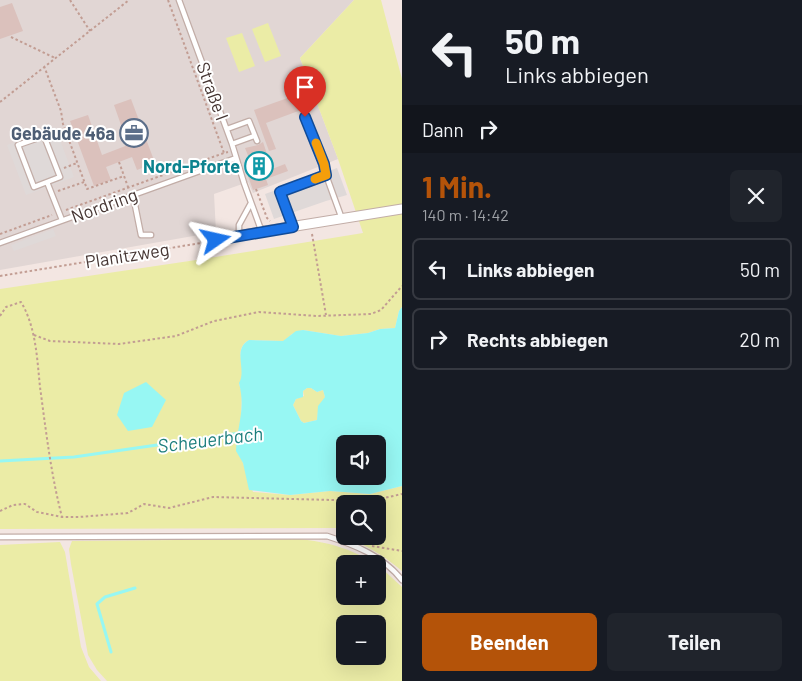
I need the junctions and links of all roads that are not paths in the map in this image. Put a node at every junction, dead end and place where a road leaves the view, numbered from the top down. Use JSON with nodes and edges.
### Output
{"nodes":[{"id":1,"x":179,"y":0,"type":"edge"},
{"id":2,"x":305,"y":117,"type":"dead end"},
{"id":3,"x":227,"y":129,"type":"junction"},
{"id":4,"x":254,"y":136,"type":"junction"},
{"id":5,"x":256,"y":142,"type":"dead end"},
{"id":6,"x":233,"y":147,"type":"junction"},
{"id":7,"x":236,"y":158,"type":"junction"},
{"id":8,"x":326,"y":175,"type":"junction"},
{"id":9,"x":47,"y":182,"type":"junction"},
{"id":10,"x":132,"y":195,"type":"junction"},
{"id":11,"x":251,"y":203,"type":"junction"},
{"id":12,"x":402,"y":209,"type":"edge"},
{"id":13,"x":342,"y":219,"type":"junction"},
{"id":14,"x":62,"y":220,"type":"junction"},
{"id":15,"x":293,"y":227,"type":"junction"},
{"id":16,"x":265,"y":230,"type":"junction"},
{"id":17,"x":244,"y":235,"type":"junction"},
{"id":18,"x":151,"y":236,"type":"dead end"},
{"id":19,"x":216,"y":240,"type":"road end"},
{"id":20,"x":0,"y":244,"type":"edge"},
{"id":21,"x":0,"y":537,"type":"edge"},
{"id":22,"x":402,"y":580,"type":"edge"}],
"edges":[{"from":1,"to":3,"type":"lane","name":"Straße I"},
{"from":2,"to":8,"type":"lane"},
{"from":3,"to":4,"type":"lane"},
{"from":3,"to":6,"type":"lane","name":"Straße I"},
{"from":4,"to":5,"type":"lane"},
{"from":4,"to":6,"type":"lane"},
{"from":6,"to":7,"type":"lane","name":"Straße I"},
{"from":7,"to":10,"type":"lane","name":"Nordring"},
{"from":7,"to":11,"type":"lane","name":"Straße I"},
{"from":8,"to":13,"type":"lane"},
{"from":8,"to":15,"type":"lane"},
{"from":9,"to":9,"type":"lane"},
{"from":9,"to":14,"type":"lane"},
{"from":10,"to":14,"type":"lane","name":"Nordring"},
{"from":10,"to":18,"type":"lane"},
{"from":11,"to":16,"type":"lane","name":"Straße I"},
{"from":11,"to":17,"type":"lane"},
{"from":12,"to":13,"type":"street"},
{"from":13,"to":15,"type":"street"},
{"from":14,"to":20,"type":"lane","name":"Nordring"},
{"from":15,"to":16,"type":"street"},
{"from":16,"to":17,"type":"street"},
{"from":17,"to":19,"type":"street"},
{"from":21,"to":22,"type":"lane"}]}
